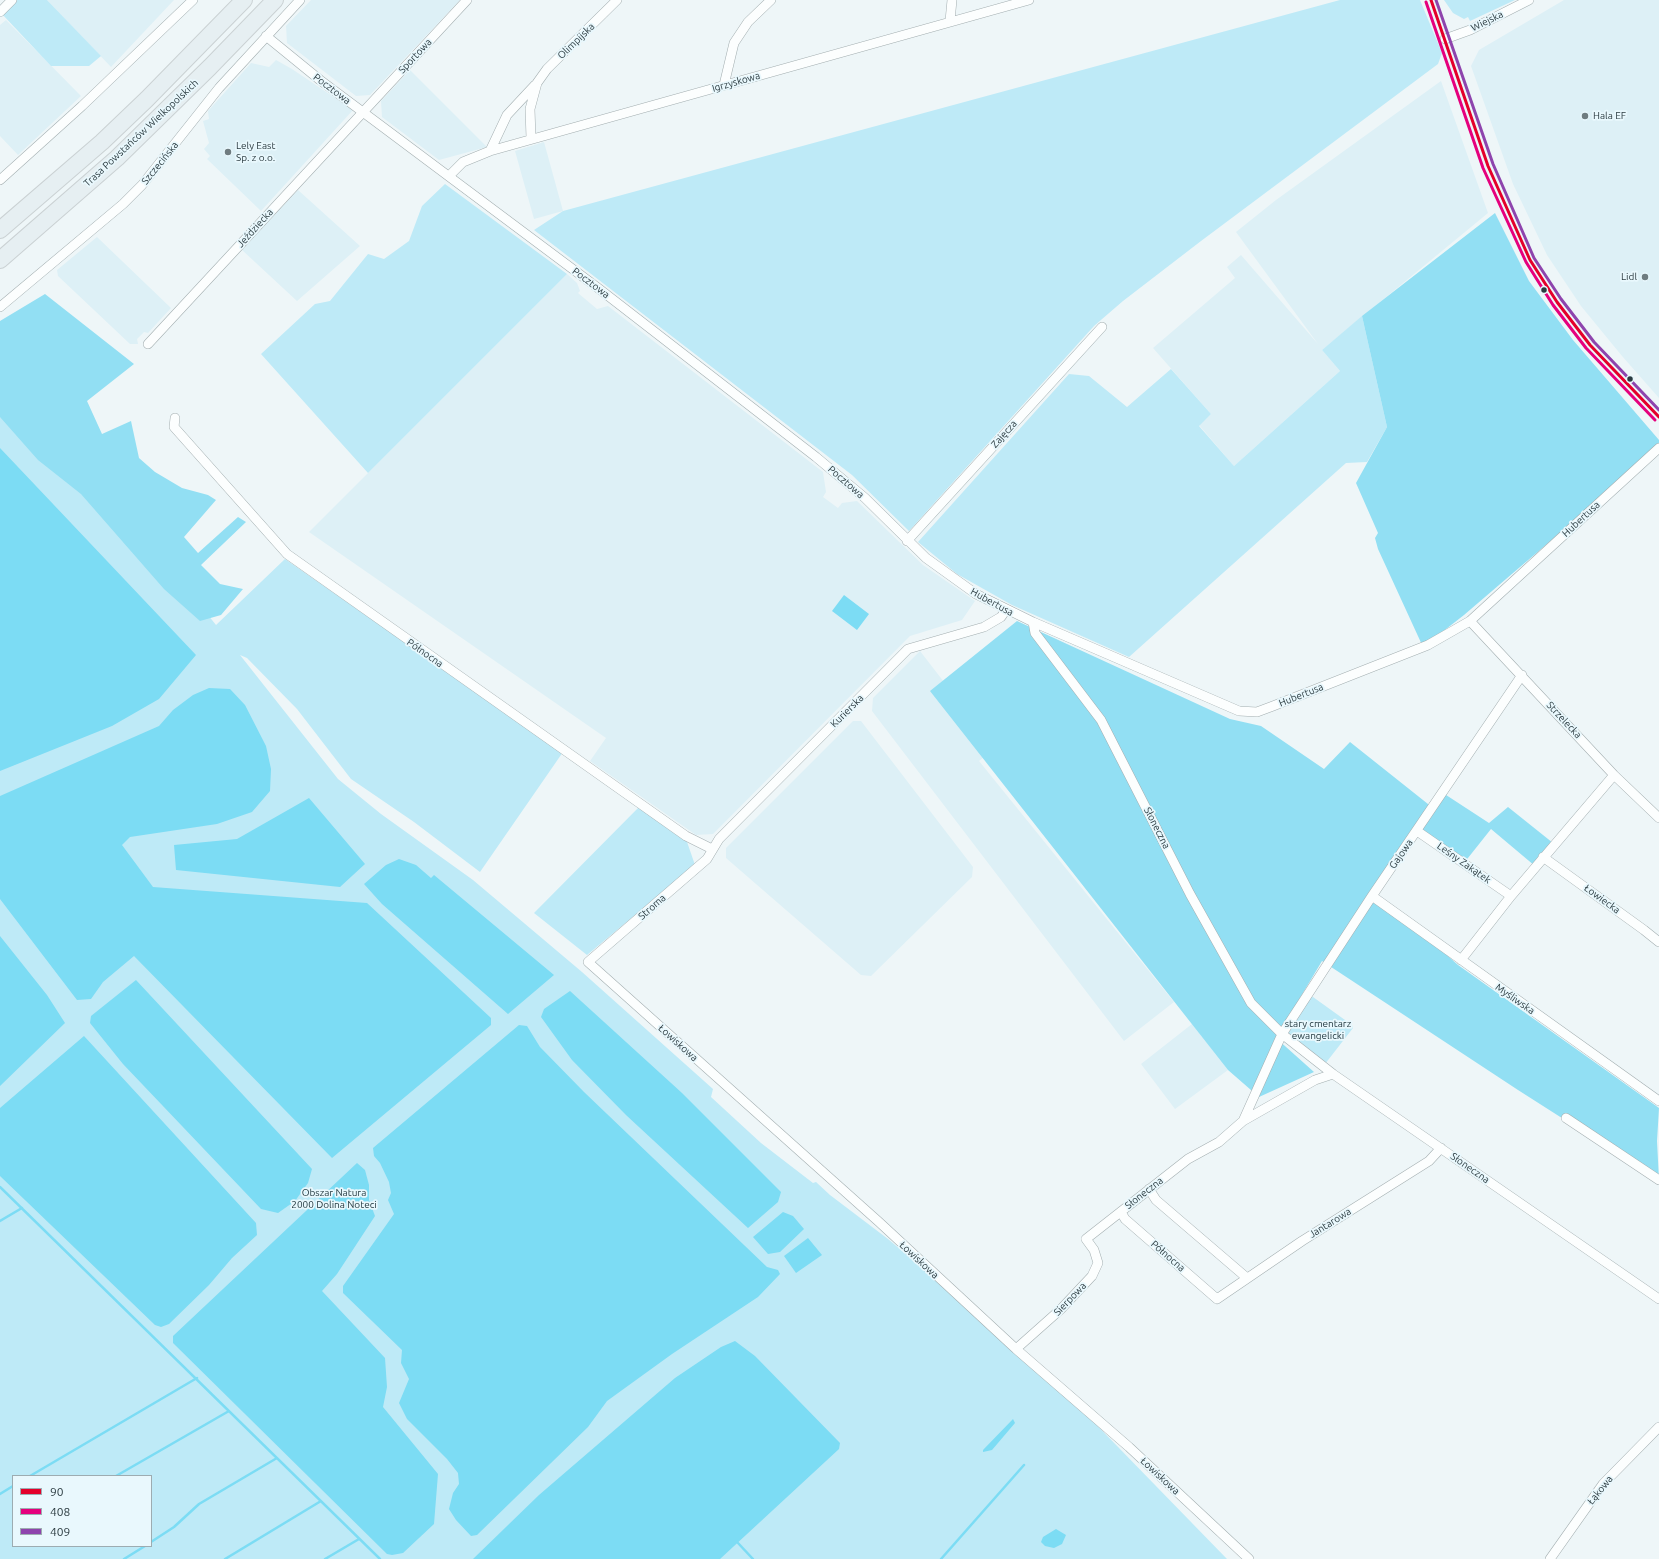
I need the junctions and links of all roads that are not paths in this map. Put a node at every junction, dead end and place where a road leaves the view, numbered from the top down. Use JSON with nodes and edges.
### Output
{"nodes":[{"id":1,"x":12,"y":0,"type":"edge"},
{"id":2,"x":193,"y":0,"type":"edge"},
{"id":3,"x":244,"y":0,"type":"edge"},
{"id":4,"x":275,"y":0,"type":"edge"},
{"id":5,"x":300,"y":0,"type":"edge"},
{"id":6,"x":467,"y":0,"type":"edge"},
{"id":7,"x":617,"y":0,"type":"edge"},
{"id":8,"x":770,"y":0,"type":"edge"},
{"id":9,"x":952,"y":0,"type":"edge"},
{"id":10,"x":1029,"y":0,"type":"edge"},
{"id":11,"x":1529,"y":0,"type":"edge"},
{"id":12,"x":0,"y":12,"type":"edge"},
{"id":13,"x":950,"y":21,"type":"junction"},
{"id":14,"x":266,"y":36,"type":"junction"},
{"id":15,"x":1445,"y":39,"type":"dead end"},
{"id":16,"x":536,"y":83,"type":"junction"},
{"id":17,"x":724,"y":85,"type":"junction"},
{"id":18,"x":363,"y":112,"type":"junction"},
{"id":19,"x":531,"y":138,"type":"junction"},
{"id":20,"x":490,"y":151,"type":"junction"},
{"id":21,"x":449,"y":176,"type":"junction"},
{"id":22,"x":0,"y":180,"type":"edge"},
{"id":23,"x":0,"y":230,"type":"edge"},
{"id":24,"x":0,"y":260,"type":"edge"},
{"id":25,"x":0,"y":306,"type":"edge"},
{"id":26,"x":1102,"y":327,"type":"dead end"},
{"id":27,"x":148,"y":344,"type":"dead end"},
{"id":28,"x":175,"y":418,"type":"dead end"},
{"id":29,"x":1659,"y":448,"type":"edge"},
{"id":30,"x":906,"y":541,"type":"junction"},
{"id":31,"x":1006,"y":610,"type":"junction"},
{"id":32,"x":1470,"y":621,"type":"junction"},
{"id":33,"x":1033,"y":622,"type":"junction"},
{"id":34,"x":1522,"y":675,"type":"junction"},
{"id":35,"x":1614,"y":775,"type":"junction"},
{"id":36,"x":1659,"y":818,"type":"edge"},
{"id":37,"x":1417,"y":831,"type":"junction"},
{"id":38,"x":712,"y":850,"type":"junction"},
{"id":39,"x":1543,"y":857,"type":"junction"},
{"id":40,"x":1372,"y":896,"type":"junction"},
{"id":41,"x":1510,"y":896,"type":"junction"},
{"id":42,"x":1659,"y":942,"type":"edge"},
{"id":43,"x":1461,"y":960,"type":"junction"},
{"id":44,"x":588,"y":962,"type":"joint"},
{"id":45,"x":1282,"y":1034,"type":"junction"},
{"id":46,"x":1333,"y":1074,"type":"junction"},
{"id":47,"x":1659,"y":1101,"type":"edge"},
{"id":48,"x":1566,"y":1118,"type":"dead end"},
{"id":49,"x":1243,"y":1121,"type":"junction"},
{"id":50,"x":1441,"y":1148,"type":"junction"},
{"id":51,"x":1659,"y":1180,"type":"edge"},
{"id":52,"x":1149,"y":1189,"type":"junction"},
{"id":53,"x":1121,"y":1212,"type":"junction"},
{"id":54,"x":1086,"y":1239,"type":"joint"},
{"id":55,"x":1247,"y":1278,"type":"junction"},
{"id":56,"x":1217,"y":1298,"type":"joint"},
{"id":57,"x":1659,"y":1299,"type":"edge"},
{"id":58,"x":1016,"y":1349,"type":"junction"},
{"id":59,"x":1659,"y":1427,"type":"edge"},
{"id":60,"x":1249,"y":1559,"type":"edge"},
{"id":61,"x":1550,"y":1559,"type":"edge"}],
"edges":[{"from":1,"to":12,"type":"street"},
{"from":2,"to":22,"type":"street"},
{"from":3,"to":23,"type":"highway","name":"Trasa Powstańców Wielkopolskich"},
{"from":4,"to":24,"type":"highway","name":"Trasa Powstańców Wielkopolskich"},
{"from":5,"to":14,"type":"street","name":"Szczecińska"},
{"from":6,"to":18,"type":"street","name":"Sportowa"},
{"from":7,"to":16,"type":"street","name":"Olimpijska"},
{"from":8,"to":17,"type":"street"},
{"from":9,"to":13,"type":"street"},
{"from":10,"to":13,"type":"street","name":"Igrzyskowa"},
{"from":11,"to":15,"type":"street","name":"Wiejska"},
{"from":13,"to":17,"type":"street","name":"Igrzyskowa"},
{"from":14,"to":18,"type":"street","name":"Pocztowa"},
{"from":14,"to":25,"type":"street","name":"Szczecińska"},
{"from":16,"to":19,"type":"street","name":"Olimpijska"},
{"from":16,"to":20,"type":"street","name":"Olimpijska"},
{"from":17,"to":19,"type":"street","name":"Igrzyskowa"},
{"from":18,"to":21,"type":"street","name":"Pocztowa"},
{"from":18,"to":27,"type":"street","name":"Jeździecka"},
{"from":19,"to":20,"type":"street","name":"Igrzyskowa"},
{"from":20,"to":21,"type":"street","name":"Igrzyskowa"},
{"from":21,"to":30,"type":"street","name":"Pocztowa"},
{"from":26,"to":30,"type":"street","name":"Zajęcza"},
{"from":28,"to":38,"type":"street","name":"Północna"},
{"from":29,"to":32,"type":"street","name":"Hubertusa"},
{"from":30,"to":31,"type":"street","name":"Hubertusa"},
{"from":31,"to":33,"type":"street","name":"Hubertusa"},
{"from":31,"to":38,"type":"street","name":"Kurierska"},
{"from":32,"to":33,"type":"street","name":"Hubertusa"},
{"from":32,"to":34,"type":"street","name":"Strzelecka"},
{"from":33,"to":45,"type":"street","name":"Słoneczna"},
{"from":34,"to":35,"type":"street","name":"Strzelecka"},
{"from":34,"to":37,"type":"street","name":"Gajowa"},
{"from":35,"to":36,"type":"street","name":"Strzelecka"},
{"from":35,"to":39,"type":"street"},
{"from":37,"to":40,"type":"street","name":"Gajowa"},
{"from":37,"to":41,"type":"street","name":"Leśny Zakątek"},
{"from":38,"to":44,"type":"street","name":"Stroma"},
{"from":39,"to":41,"type":"street"},
{"from":39,"to":42,"type":"street","name":"Łowiecka"},
{"from":40,"to":43,"type":"street","name":"Myśliwska"},
{"from":40,"to":45,"type":"street","name":"Gajowa"},
{"from":41,"to":43,"type":"street"},
{"from":43,"to":47,"type":"street","name":"Myśliwska"},
{"from":44,"to":58,"type":"street","name":"Łowiskowa"},
{"from":45,"to":46,"type":"street","name":"Słoneczna"},
{"from":45,"to":49,"type":"street","name":"Słoneczna"},
{"from":46,"to":49,"type":"street"},
{"from":46,"to":50,"type":"street","name":"Słoneczna"},
{"from":48,"to":51,"type":"street"},
{"from":49,"to":52,"type":"street","name":"Słoneczna"},
{"from":50,"to":55,"type":"street","name":"Jantarowa"},
{"from":50,"to":57,"type":"street","name":"Słoneczna"},
{"from":52,"to":53,"type":"street","name":"Słoneczna"},
{"from":52,"to":55,"type":"street"},
{"from":53,"to":54,"type":"street","name":"Słoneczna"},
{"from":53,"to":56,"type":"street","name":"Północna"},
{"from":54,"to":58,"type":"street","name":"Sierpowa"},
{"from":55,"to":56,"type":"street","name":"Jantarowa"},
{"from":58,"to":60,"type":"street","name":"Łowiskowa"},
{"from":59,"to":61,"type":"street","name":"Łąkowa"}]}
